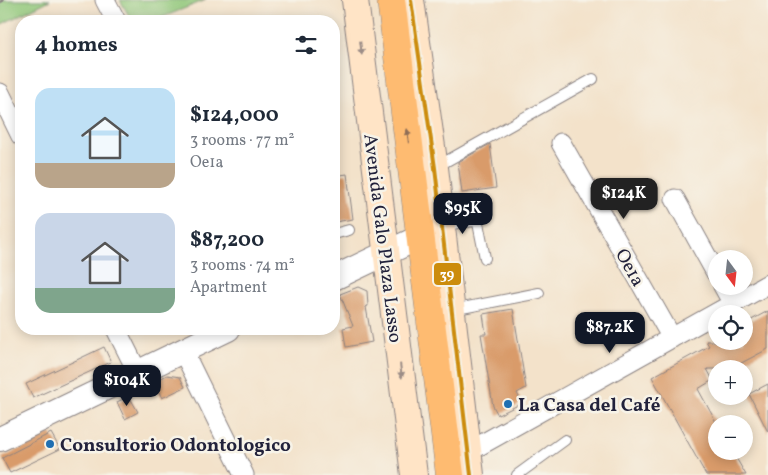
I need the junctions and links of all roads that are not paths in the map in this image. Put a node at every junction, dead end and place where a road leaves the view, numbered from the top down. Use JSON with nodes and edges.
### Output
{"nodes":[{"id":1,"x":105,"y":0,"type":"edge"},
{"id":2,"x":355,"y":0,"type":"edge"},
{"id":3,"x":374,"y":0,"type":"edge"},
{"id":4,"x":391,"y":0,"type":"edge"},
{"id":5,"x":411,"y":0,"type":"edge"},
{"id":6,"x":113,"y":15,"type":"edge"},
{"id":7,"x":594,"y":79,"type":"dead end"},
{"id":8,"x":0,"y":93,"type":"edge"},
{"id":9,"x":15,"y":124,"type":"edge"},
{"id":10,"x":561,"y":143,"type":"dead end"},
{"id":11,"x":435,"y":168,"type":"junction"},
{"id":12,"x":675,"y":199,"type":"dead end"},
{"id":13,"x":349,"y":230,"type":"dead end"},
{"id":14,"x":340,"y":232,"type":"edge"},
{"id":15,"x":413,"y":240,"type":"junction"},
{"id":16,"x":485,"y":258,"type":"dead end"},
{"id":17,"x":708,"y":259,"type":"edge"},
{"id":18,"x":340,"y":274,"type":"edge"},
{"id":19,"x":768,"y":284,"type":"edge"},
{"id":20,"x":539,"y":293,"type":"dead end"},
{"id":21,"x":728,"y":295,"type":"edge"},
{"id":22,"x":733,"y":304,"type":"junction"},
{"id":23,"x":451,"y":310,"type":"junction"},
{"id":24,"x":119,"y":335,"type":"edge"},
{"id":25,"x":216,"y":335,"type":"edge"},
{"id":26,"x":672,"y":338,"type":"junction"},
{"id":27,"x":183,"y":351,"type":"junction"},
{"id":28,"x":138,"y":373,"type":"junction"},
{"id":29,"x":2,"y":433,"type":"edge"},
{"id":30,"x":565,"y":440,"type":"dead end"},
{"id":31,"x":470,"y":464,"type":"edge"},
{"id":32,"x":244,"y":475,"type":"edge"},
{"id":33,"x":414,"y":475,"type":"edge"},
{"id":34,"x":432,"y":475,"type":"edge"},
{"id":35,"x":450,"y":475,"type":"edge"},
{"id":36,"x":517,"y":475,"type":"edge"}],
"edges":[{"from":1,"to":6,"type":"street"},
{"from":2,"to":15,"type":"main road","name":"Avenida Galo Plaza Lasso","one_way":true},
{"from":3,"to":15,"type":"main road","name":"Avenida Galo Plaza Lasso"},
{"from":15,"to":4,"type":"main road","name":"Avenida Galo Plaza Lasso","one_way":true},
{"from":5,"to":11,"type":"main road","name":"Avenida Galo Plaza Lasso"},
{"from":7,"to":11,"type":"lane"},
{"from":8,"to":9,"type":"street"},
{"from":10,"to":26,"type":"street","name":"Oe1a"},
{"from":11,"to":15,"type":"main road","name":"Avenida Galo Plaza Lasso"},
{"from":12,"to":17,"type":"street"},
{"from":13,"to":14,"type":"lane"},
{"from":15,"to":16,"type":"lane"},
{"from":15,"to":18,"type":"street"},
{"from":15,"to":23,"type":"main road","name":"Avenida Galo Plaza Lasso"},
{"from":15,"to":33,"type":"main road","name":"Avenida Galo Plaza Lasso","one_way":true},
{"from":15,"to":34,"type":"main road","name":"Avenida Galo Plaza Lasso"},
{"from":15,"to":35,"type":"main road","name":"Avenida Galo Plaza Lasso"},
{"from":19,"to":22,"type":"street"},
{"from":20,"to":23,"type":"lane"},
{"from":21,"to":22,"type":"street"},
{"from":22,"to":26,"type":"street"},
{"from":23,"to":31,"type":"main road","name":"Avenida Galo Plaza Lasso"},
{"from":24,"to":28,"type":"street"},
{"from":25,"to":27,"type":"street"},
{"from":26,"to":31,"type":"street"},
{"from":27,"to":28,"type":"street"},
{"from":27,"to":32,"type":"street"},
{"from":28,"to":29,"type":"street"},
{"from":30,"to":36,"type":"lane"}]}
